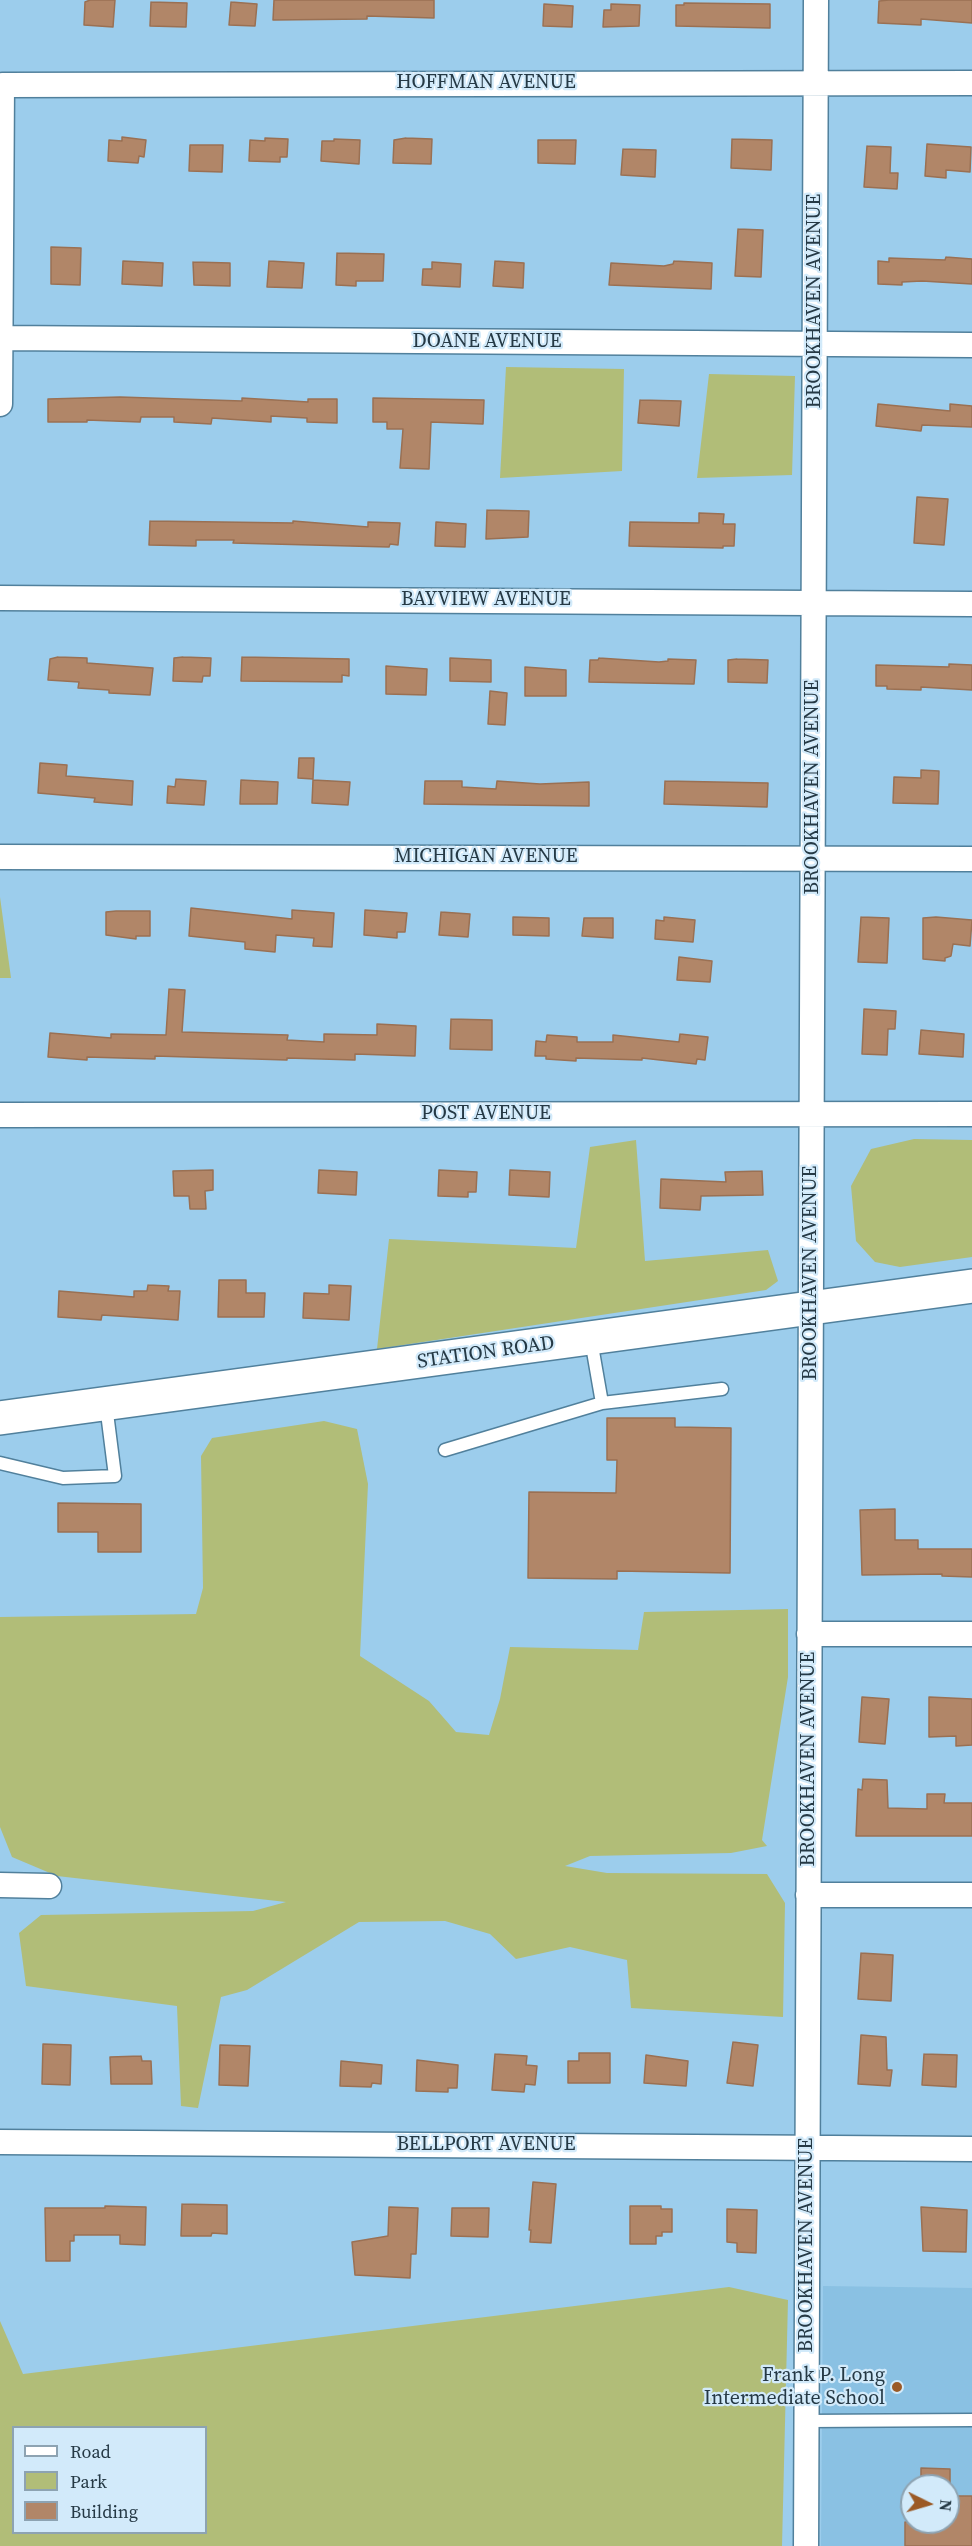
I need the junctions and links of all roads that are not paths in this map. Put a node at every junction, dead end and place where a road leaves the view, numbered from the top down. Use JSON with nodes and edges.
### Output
{"nodes":[{"id":1,"x":816,"y":0,"type":"edge"},
{"id":2,"x":815,"y":82,"type":"junction"},
{"id":3,"x":972,"y":83,"type":"edge"},
{"id":4,"x":1,"y":85,"type":"edge"},
{"id":5,"x":2,"y":338,"type":"junction"},
{"id":6,"x":814,"y":345,"type":"junction"},
{"id":7,"x":972,"y":345,"type":"edge"},
{"id":8,"x":0,"y":404,"type":"edge"},
{"id":9,"x":0,"y":598,"type":"edge"},
{"id":10,"x":814,"y":602,"type":"junction"},
{"id":11,"x":972,"y":604,"type":"edge"},
{"id":12,"x":0,"y":857,"type":"edge"},
{"id":13,"x":813,"y":857,"type":"junction"},
{"id":14,"x":972,"y":859,"type":"edge"},
{"id":15,"x":812,"y":1113,"type":"junction"},
{"id":16,"x":972,"y":1114,"type":"edge"},
{"id":17,"x":0,"y":1115,"type":"edge"},
{"id":18,"x":972,"y":1286,"type":"edge"},
{"id":19,"x":811,"y":1309,"type":"junction"},
{"id":20,"x":591,"y":1338,"type":"junction"},
{"id":21,"x":722,"y":1389,"type":"dead end"},
{"id":22,"x":602,"y":1403,"type":"junction"},
{"id":23,"x":106,"y":1404,"type":"junction"},
{"id":24,"x":0,"y":1418,"type":"edge"},
{"id":25,"x":445,"y":1450,"type":"dead end"},
{"id":26,"x":0,"y":1463,"type":"edge"},
{"id":27,"x":809,"y":1634,"type":"junction"},
{"id":28,"x":972,"y":1634,"type":"edge"},
{"id":29,"x":0,"y":1885,"type":"edge"},
{"id":30,"x":49,"y":1886,"type":"dead end"},
{"id":31,"x":808,"y":1895,"type":"junction"},
{"id":32,"x":972,"y":1895,"type":"edge"},
{"id":33,"x":0,"y":2142,"type":"edge"},
{"id":34,"x":807,"y":2146,"type":"junction"},
{"id":35,"x":972,"y":2149,"type":"edge"},
{"id":36,"x":972,"y":2420,"type":"edge"},
{"id":37,"x":807,"y":2421,"type":"junction"},
{"id":38,"x":806,"y":2546,"type":"edge"}],
"edges":[{"from":1,"to":2,"type":"street","name":"BROOKHAVEN AVENUE"},
{"from":2,"to":3,"type":"street","name":"HOFFMAN AVENUE"},
{"from":2,"to":4,"type":"street","name":"HOFFMAN AVENUE"},
{"from":2,"to":6,"type":"street","name":"BROOKHAVEN AVENUE"},
{"from":4,"to":5,"type":"street"},
{"from":5,"to":6,"type":"street","name":"DOANE AVENUE"},
{"from":5,"to":8,"type":"street"},
{"from":6,"to":7,"type":"street","name":"DOANE AVENUE"},
{"from":6,"to":10,"type":"street","name":"BROOKHAVEN AVENUE"},
{"from":9,"to":10,"type":"street","name":"BAYVIEW AVENUE"},
{"from":10,"to":11,"type":"street","name":"BAYVIEW AVENUE"},
{"from":10,"to":13,"type":"street","name":"BROOKHAVEN AVENUE"},
{"from":12,"to":13,"type":"street","name":"MICHIGAN AVENUE"},
{"from":13,"to":14,"type":"street","name":"MICHIGAN AVENUE"},
{"from":13,"to":15,"type":"street","name":"BROOKHAVEN AVENUE"},
{"from":15,"to":16,"type":"street","name":"POST AVENUE"},
{"from":15,"to":17,"type":"street","name":"POST AVENUE"},
{"from":15,"to":19,"type":"street","name":"BROOKHAVEN AVENUE"},
{"from":18,"to":19,"type":"main road","name":"STATION ROAD"},
{"from":19,"to":20,"type":"main road","name":"STATION ROAD"},
{"from":19,"to":27,"type":"street","name":"BROOKHAVEN AVENUE"},
{"from":20,"to":22,"type":"lane"},
{"from":20,"to":23,"type":"main road","name":"STATION ROAD"},
{"from":21,"to":22,"type":"lane"},
{"from":22,"to":25,"type":"lane"},
{"from":23,"to":24,"type":"main road","name":"STATION ROAD"},
{"from":23,"to":26,"type":"lane"},
{"from":27,"to":28,"type":"street"},
{"from":27,"to":31,"type":"street","name":"BROOKHAVEN AVENUE"},
{"from":29,"to":30,"type":"street"},
{"from":31,"to":32,"type":"street"},
{"from":31,"to":34,"type":"street","name":"BROOKHAVEN AVENUE"},
{"from":33,"to":34,"type":"street","name":"BELLPORT AVENUE"},
{"from":34,"to":35,"type":"street","name":"BELLPORT AVENUE"},
{"from":34,"to":37,"type":"street","name":"BROOKHAVEN AVENUE"},
{"from":36,"to":37,"type":"lane"},
{"from":37,"to":38,"type":"street","name":"BROOKHAVEN AVENUE"}]}
